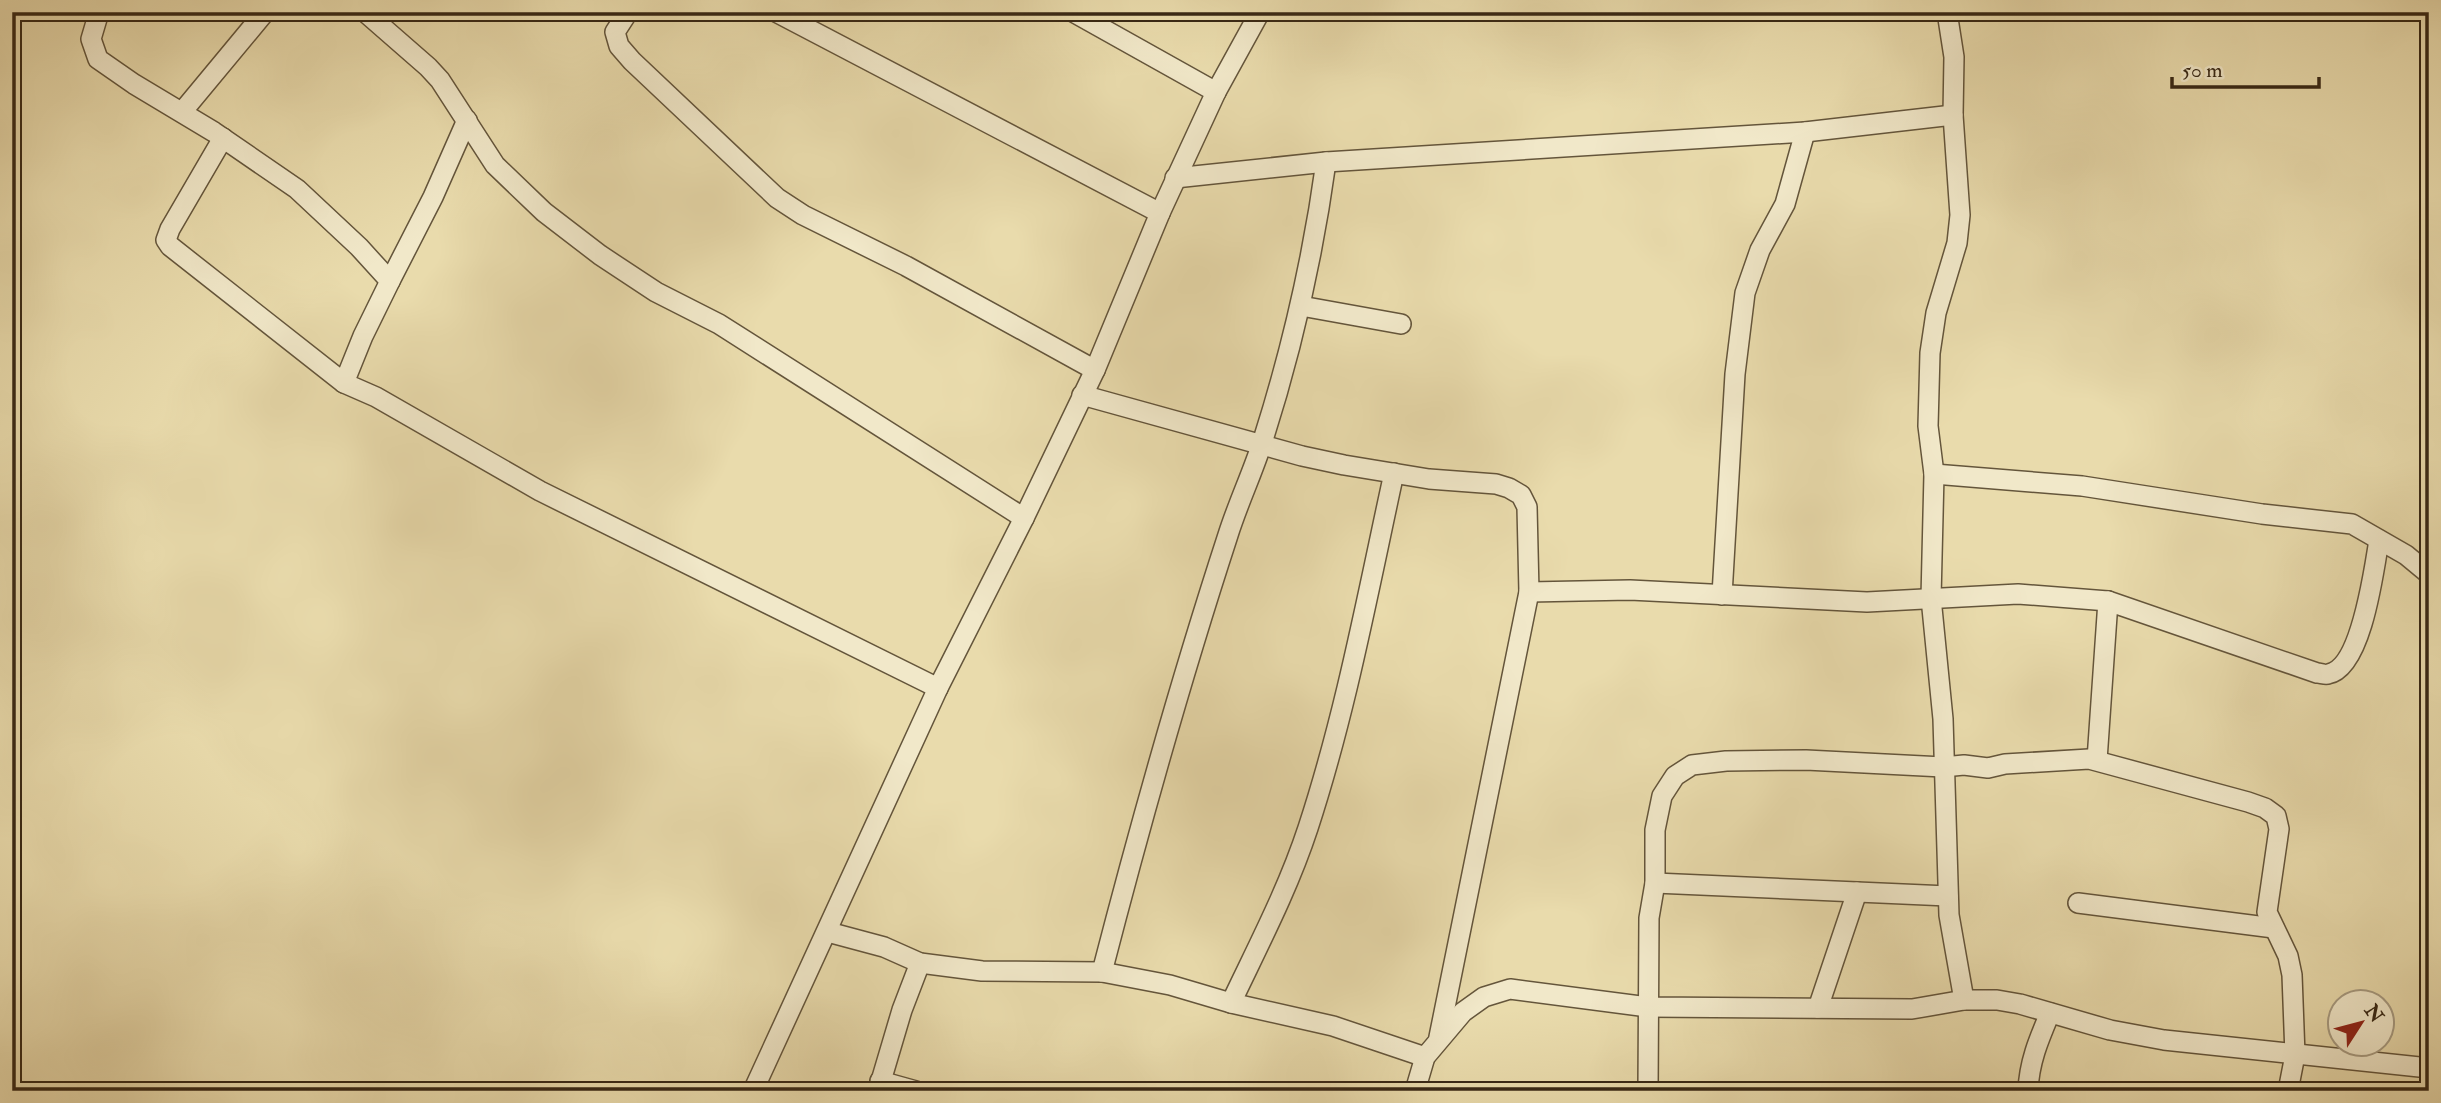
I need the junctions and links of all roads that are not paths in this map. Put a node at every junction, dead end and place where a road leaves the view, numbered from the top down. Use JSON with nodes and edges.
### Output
{"nodes":[{"id":1,"x":99,"y":12,"type":"edge"},
{"id":2,"x":265,"y":12,"type":"edge"},
{"id":3,"x":365,"y":12,"type":"edge"},
{"id":4,"x":628,"y":12,"type":"edge"},
{"id":5,"x":776,"y":12,"type":"edge"},
{"id":6,"x":1073,"y":12,"type":"edge"},
{"id":7,"x":1260,"y":12,"type":"edge"},
{"id":8,"x":1947,"y":12,"type":"edge"},
{"id":9,"x":1216,"y":92,"type":"junction"},
{"id":10,"x":182,"y":112,"type":"junction"},
{"id":11,"x":1953,"y":115,"type":"junction"},
{"id":12,"x":467,"y":120,"type":"junction"},
{"id":13,"x":1805,"y":132,"type":"junction"},
{"id":14,"x":223,"y":138,"type":"junction"},
{"id":15,"x":1326,"y":162,"type":"junction"},
{"id":16,"x":1175,"y":178,"type":"junction"},
{"id":17,"x":1160,"y":213,"type":"junction"},
{"id":18,"x":390,"y":281,"type":"junction"},
{"id":19,"x":1301,"y":306,"type":"junction"},
{"id":20,"x":1401,"y":324,"type":"dead end"},
{"id":21,"x":1095,"y":370,"type":"junction"},
{"id":22,"x":344,"y":383,"type":"junction"},
{"id":23,"x":1083,"y":395,"type":"junction"},
{"id":24,"x":1262,"y":444,"type":"junction"},
{"id":25,"x":1394,"y":473,"type":"junction"},
{"id":26,"x":1934,"y":474,"type":"junction"},
{"id":27,"x":1024,"y":518,"type":"junction"},
{"id":28,"x":2379,"y":540,"type":"junction"},
{"id":29,"x":2429,"y":574,"type":"edge"},
{"id":30,"x":1529,"y":592,"type":"junction"},
{"id":31,"x":1722,"y":595,"type":"junction"},
{"id":32,"x":1931,"y":598,"type":"junction"},
{"id":33,"x":2108,"y":601,"type":"junction"},
{"id":34,"x":938,"y":688,"type":"junction"},
{"id":35,"x":2097,"y":760,"type":"junction"},
{"id":36,"x":1943,"y":767,"type":"junction"},
{"id":37,"x":1655,"y":883,"type":"junction"},
{"id":38,"x":1857,"y":892,"type":"junction"},
{"id":39,"x":1948,"y":896,"type":"junction"},
{"id":40,"x":2078,"y":903,"type":"dead end"},
{"id":41,"x":2274,"y":928,"type":"junction"},
{"id":42,"x":828,"y":932,"type":"junction"},
{"id":43,"x":920,"y":963,"type":"junction"},
{"id":44,"x":1102,"y":972,"type":"junction"},
{"id":45,"x":1964,"y":1000,"type":"junction"},
{"id":46,"x":1231,"y":1003,"type":"junction"},
{"id":47,"x":1648,"y":1007,"type":"junction"},
{"id":48,"x":1818,"y":1008,"type":"junction"},
{"id":49,"x":2050,"y":1013,"type":"junction"},
{"id":50,"x":1439,"y":1038,"type":"junction"},
{"id":51,"x":2295,"y":1055,"type":"junction"},
{"id":52,"x":1425,"y":1057,"type":"junction"},
{"id":53,"x":2429,"y":1068,"type":"edge"},
{"id":54,"x":879,"y":1086,"type":"edge"},
{"id":55,"x":753,"y":1091,"type":"edge"},
{"id":56,"x":916,"y":1091,"type":"edge"},
{"id":57,"x":1415,"y":1091,"type":"edge"},
{"id":58,"x":1648,"y":1091,"type":"edge"},
{"id":59,"x":2028,"y":1091,"type":"edge"},
{"id":60,"x":2288,"y":1091,"type":"edge"}],
"edges":[{"from":1,"to":10,"type":"street"},
{"from":2,"to":10,"type":"street"},
{"from":3,"to":12,"type":"street"},
{"from":4,"to":21,"type":"street"},
{"from":5,"to":17,"type":"street"},
{"from":6,"to":9,"type":"street"},
{"from":7,"to":9,"type":"street"},
{"from":8,"to":11,"type":"street"},
{"from":9,"to":16,"type":"street"},
{"from":10,"to":14,"type":"street"},
{"from":11,"to":13,"type":"street"},
{"from":11,"to":26,"type":"street"},
{"from":12,"to":18,"type":"street"},
{"from":12,"to":27,"type":"street"},
{"from":13,"to":15,"type":"street"},
{"from":13,"to":31,"type":"street"},
{"from":14,"to":18,"type":"street"},
{"from":14,"to":22,"type":"street"},
{"from":15,"to":16,"type":"street"},
{"from":15,"to":19,"type":"street"},
{"from":16,"to":17,"type":"street"},
{"from":17,"to":21,"type":"street"},
{"from":18,"to":22,"type":"street"},
{"from":19,"to":20,"type":"street"},
{"from":19,"to":24,"type":"street"},
{"from":21,"to":23,"type":"street"},
{"from":22,"to":34,"type":"street"},
{"from":23,"to":24,"type":"street"},
{"from":23,"to":27,"type":"street"},
{"from":24,"to":25,"type":"street"},
{"from":24,"to":44,"type":"street"},
{"from":25,"to":30,"type":"street"},
{"from":25,"to":46,"type":"street"},
{"from":26,"to":28,"type":"street"},
{"from":26,"to":32,"type":"street"},
{"from":27,"to":34,"type":"street"},
{"from":28,"to":29,"type":"street"},
{"from":28,"to":33,"type":"street"},
{"from":30,"to":31,"type":"street"},
{"from":30,"to":50,"type":"street"},
{"from":31,"to":32,"type":"street"},
{"from":32,"to":33,"type":"street"},
{"from":32,"to":36,"type":"street"},
{"from":33,"to":35,"type":"street"},
{"from":34,"to":42,"type":"street"},
{"from":35,"to":36,"type":"street"},
{"from":35,"to":41,"type":"street"},
{"from":36,"to":37,"type":"street"},
{"from":36,"to":39,"type":"street"},
{"from":37,"to":38,"type":"street"},
{"from":37,"to":47,"type":"street"},
{"from":38,"to":39,"type":"street"},
{"from":38,"to":48,"type":"street"},
{"from":39,"to":45,"type":"street"},
{"from":40,"to":41,"type":"street"},
{"from":41,"to":51,"type":"street"},
{"from":42,"to":43,"type":"street"},
{"from":42,"to":55,"type":"street"},
{"from":43,"to":44,"type":"street"},
{"from":43,"to":54,"type":"street"},
{"from":44,"to":46,"type":"street"},
{"from":45,"to":48,"type":"street"},
{"from":45,"to":49,"type":"street"},
{"from":46,"to":52,"type":"street"},
{"from":47,"to":48,"type":"street"},
{"from":47,"to":50,"type":"street"},
{"from":47,"to":58,"type":"street"},
{"from":49,"to":51,"type":"street"},
{"from":49,"to":59,"type":"street"},
{"from":50,"to":52,"type":"street"},
{"from":51,"to":53,"type":"street"},
{"from":51,"to":60,"type":"street"},
{"from":52,"to":57,"type":"street"},
{"from":54,"to":56,"type":"street"}]}
